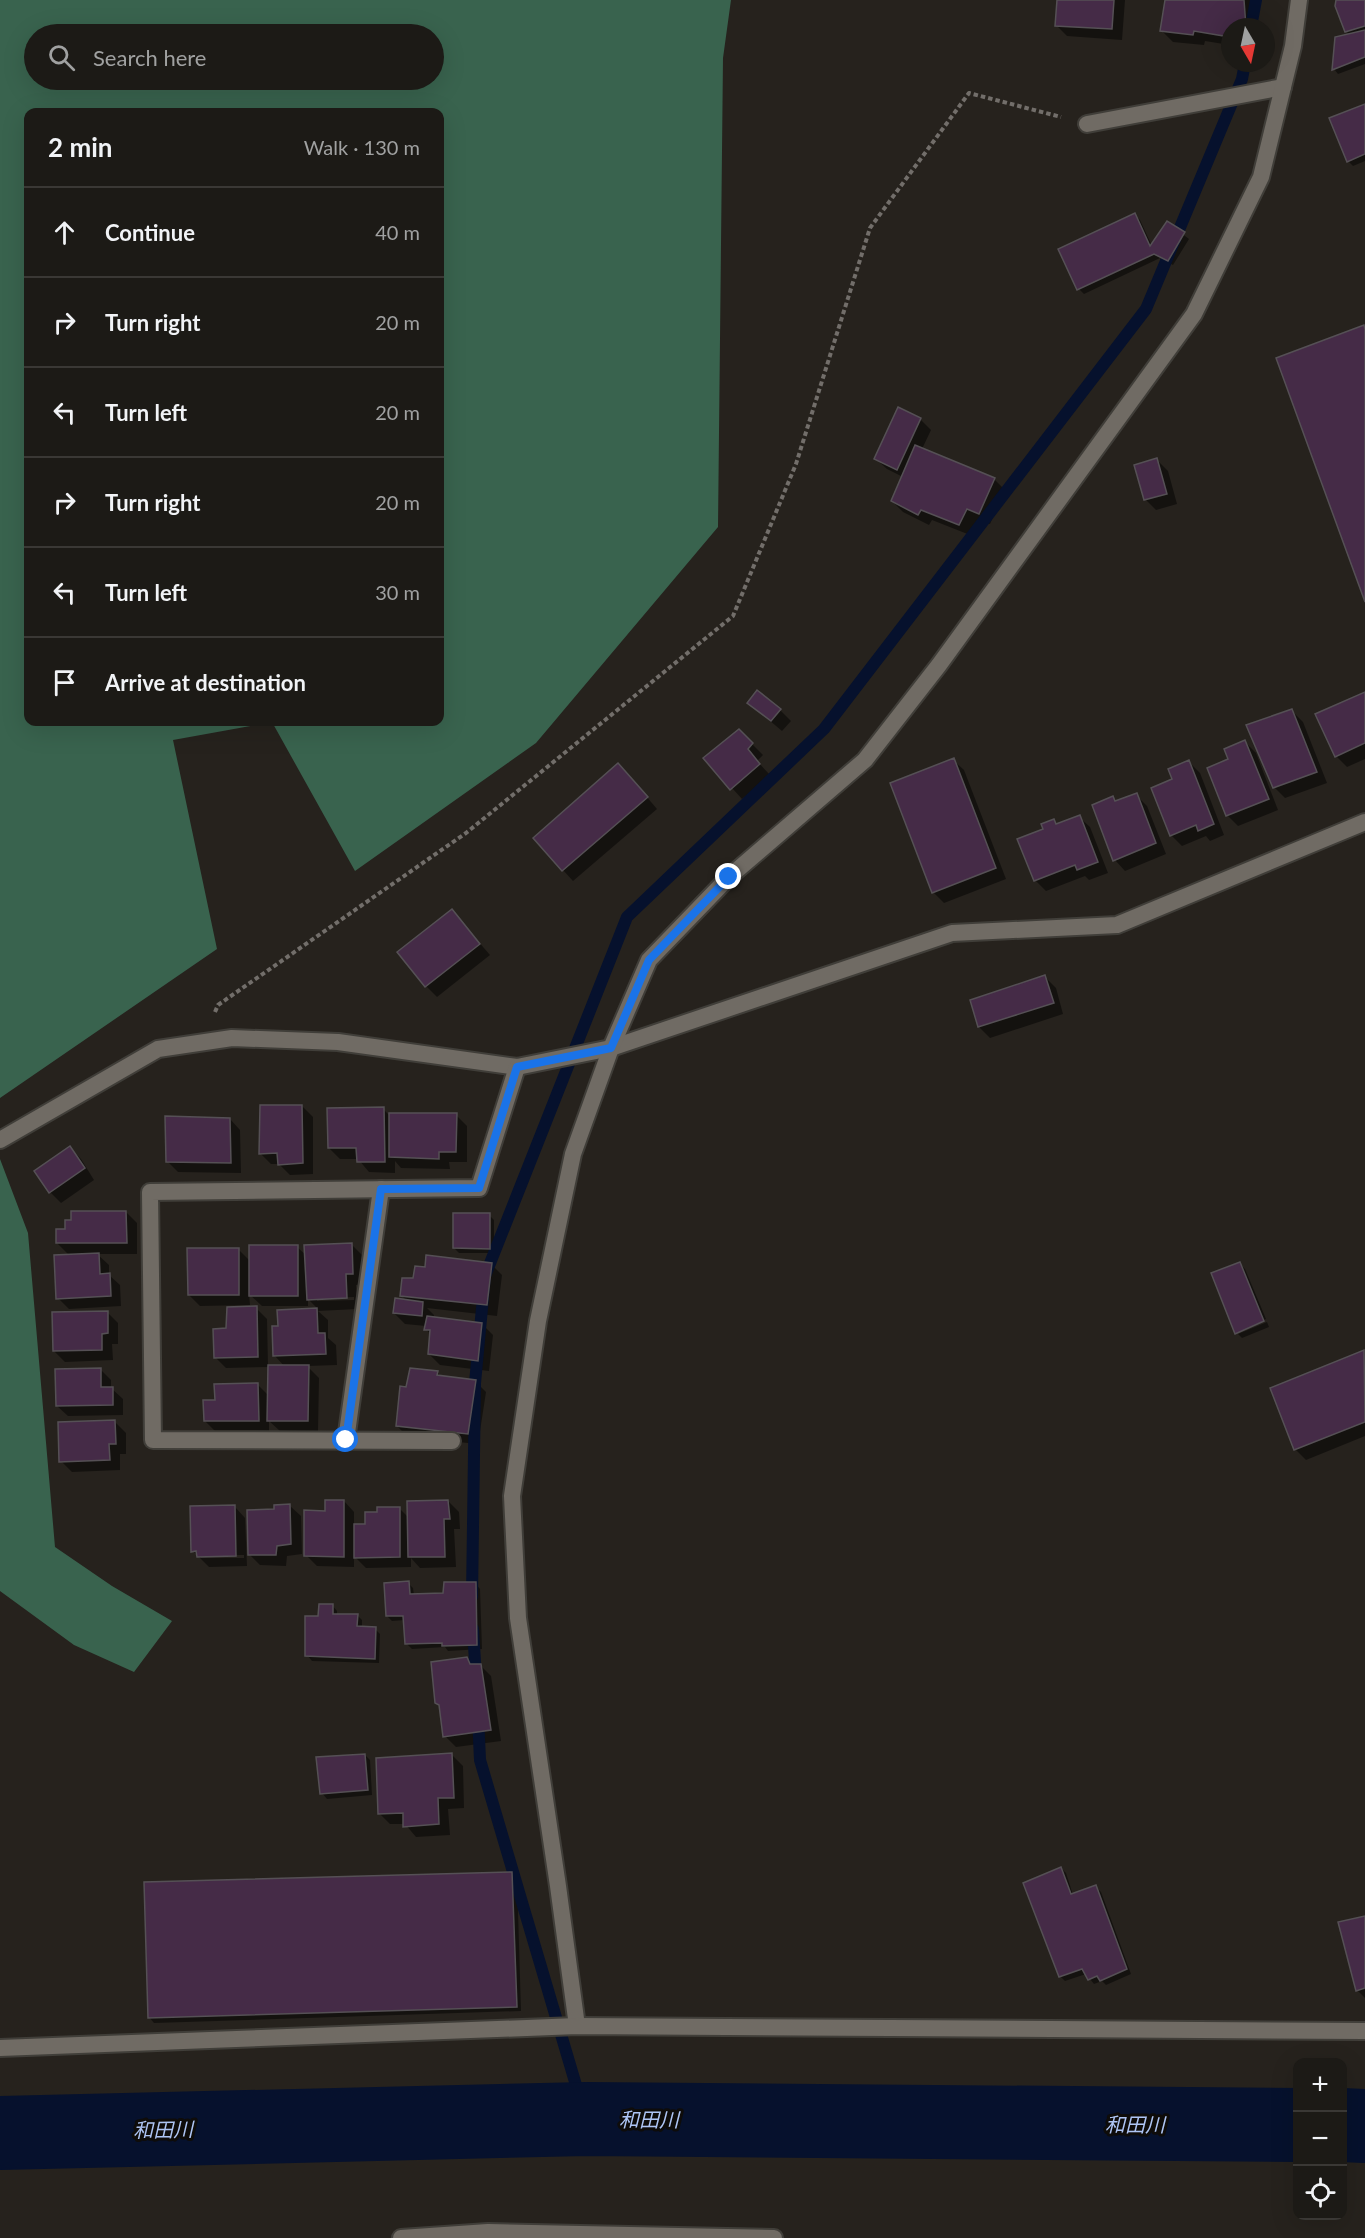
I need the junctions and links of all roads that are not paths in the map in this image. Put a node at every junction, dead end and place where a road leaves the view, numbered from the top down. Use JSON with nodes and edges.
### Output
{"nodes":[{"id":1,"x":1299,"y":0,"type":"edge"},
{"id":2,"x":1283,"y":87,"type":"junction"},
{"id":3,"x":1088,"y":124,"type":"road end"},
{"id":4,"x":1365,"y":822,"type":"edge"},
{"id":5,"x":611,"y":1048,"type":"junction"},
{"id":6,"x":517,"y":1067,"type":"junction"},
{"id":7,"x":0,"y":1140,"type":"edge"},
{"id":8,"x":381,"y":1189,"type":"junction"},
{"id":9,"x":346,"y":1440,"type":"junction"},
{"id":10,"x":452,"y":1441,"type":"dead end"},
{"id":11,"x":577,"y":2026,"type":"junction"},
{"id":12,"x":1365,"y":2031,"type":"edge"},
{"id":13,"x":0,"y":2048,"type":"edge"},
{"id":14,"x":401,"y":2238,"type":"edge"},
{"id":15,"x":774,"y":2238,"type":"edge"}],
"edges":[{"from":1,"to":2,"type":"street"},
{"from":2,"to":3,"type":"street"},
{"from":2,"to":5,"type":"street"},
{"from":4,"to":5,"type":"street"},
{"from":5,"to":6,"type":"street"},
{"from":5,"to":11,"type":"street"},
{"from":6,"to":7,"type":"street"},
{"from":6,"to":8,"type":"street"},
{"from":8,"to":9,"type":"street"},
{"from":8,"to":9,"type":"street"},
{"from":9,"to":10,"type":"street"},
{"from":11,"to":12,"type":"street"},
{"from":11,"to":13,"type":"street"},
{"from":14,"to":15,"type":"street"}]}
